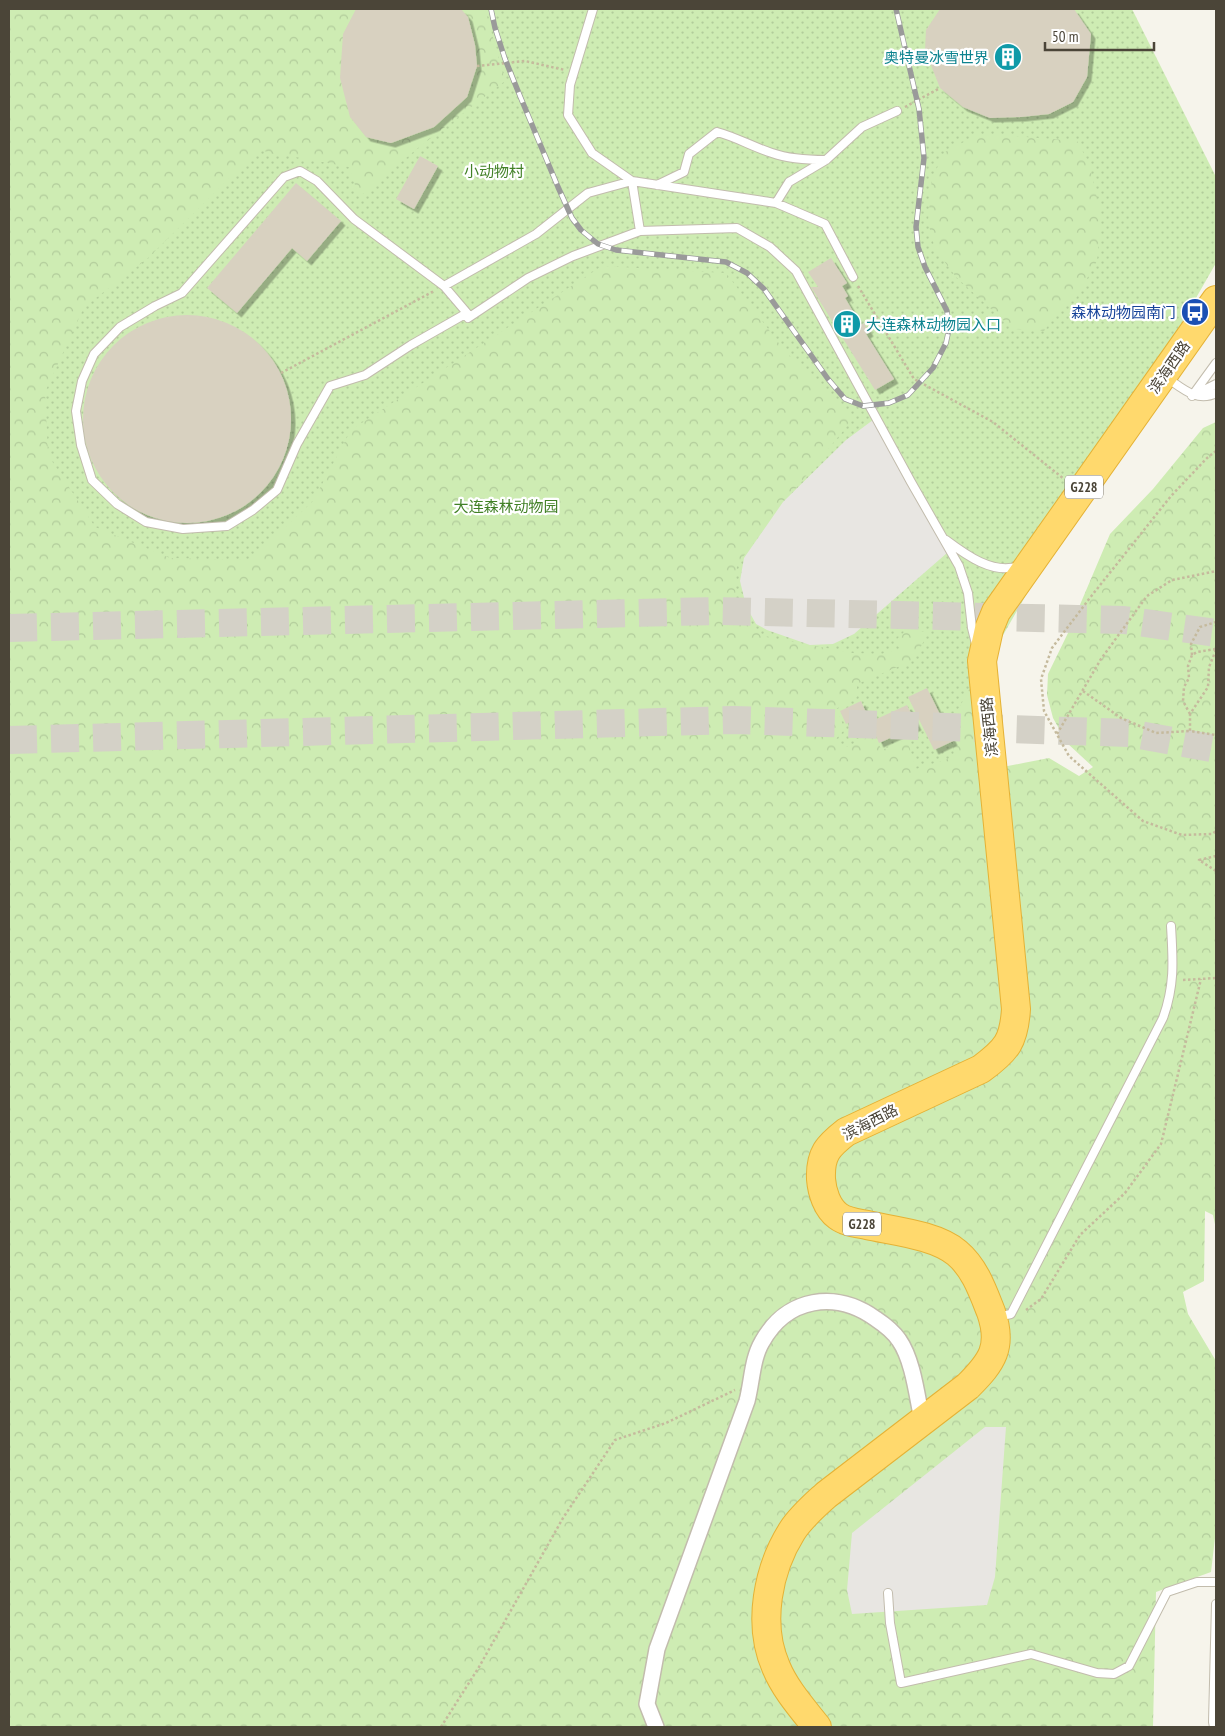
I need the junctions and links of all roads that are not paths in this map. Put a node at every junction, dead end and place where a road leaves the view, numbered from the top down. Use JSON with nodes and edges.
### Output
{"nodes":[{"id":1,"x":593,"y":9,"type":"edge"},
{"id":2,"x":897,"y":111,"type":"road end"},
{"id":3,"x":826,"y":160,"type":"junction"},
{"id":4,"x":632,"y":181,"type":"junction"},
{"id":5,"x":657,"y":185,"type":"junction"},
{"id":6,"x":776,"y":203,"type":"junction"},
{"id":7,"x":640,"y":231,"type":"junction"},
{"id":8,"x":854,"y":277,"type":"road end"},
{"id":9,"x":444,"y":286,"type":"junction"},
{"id":10,"x":1216,"y":300,"type":"edge"},
{"id":11,"x":468,"y":318,"type":"dead end"},
{"id":12,"x":1216,"y":328,"type":"edge"},
{"id":13,"x":1216,"y":363,"type":"edge"},
{"id":14,"x":1216,"y":384,"type":"edge"},
{"id":15,"x":1177,"y":385,"type":"junction"},
{"id":16,"x":1215,"y":393,"type":"edge"},
{"id":17,"x":943,"y":537,"type":"junction"},
{"id":18,"x":1031,"y":562,"type":"junction"},
{"id":19,"x":982,"y":661,"type":"junction"},
{"id":20,"x":1172,"y":926,"type":"dead end"},
{"id":21,"x":1002,"y":1316,"type":"junction"},
{"id":22,"x":922,"y":1420,"type":"junction"},
{"id":23,"x":1216,"y":1582,"type":"edge"},
{"id":24,"x":888,"y":1593,"type":"dead end"},
{"id":25,"x":1216,"y":1604,"type":"edge"},
{"id":26,"x":656,"y":1727,"type":"edge"},
{"id":27,"x":817,"y":1727,"type":"edge"},
{"id":28,"x":1214,"y":1727,"type":"edge"}],
"edges":[{"from":1,"to":4,"type":"lane"},
{"from":2,"to":3,"type":"lane"},
{"from":3,"to":5,"type":"lane"},
{"from":3,"to":6,"type":"lane"},
{"from":4,"to":5,"type":"lane"},
{"from":4,"to":7,"type":"lane"},
{"from":4,"to":9,"type":"lane"},
{"from":5,"to":6,"type":"lane"},
{"from":6,"to":8,"type":"lane"},
{"from":7,"to":11,"type":"lane"},
{"from":7,"to":17,"type":"lane"},
{"from":9,"to":9,"type":"lane"},
{"from":10,"to":15,"type":"highway","name":"滨海西路","number":"G228"},
{"from":12,"to":15,"type":"highway","name":"滨海西路","number":"G228"},
{"from":13,"to":15,"type":"lane"},
{"from":14,"to":15,"type":"lane"},
{"from":15,"to":16,"type":"lane"},
{"from":15,"to":18,"type":"highway","name":"滨海西路","number":"G228"},
{"from":15,"to":19,"type":"highway","name":"滨海西路","number":"G228"},
{"from":17,"to":18,"type":"lane"},
{"from":17,"to":19,"type":"lane"},
{"from":18,"to":19,"type":"highway","name":"滨海西路","number":"G228"},
{"from":19,"to":21,"type":"highway","name":"滨海西路","number":"G228"},
{"from":20,"to":21,"type":"lane"},
{"from":21,"to":22,"type":"highway","name":"滨海西路","number":"G228"},
{"from":22,"to":26,"type":"street"},
{"from":22,"to":27,"type":"highway","name":"滨海西路","number":"G228"},
{"from":23,"to":24,"type":"lane"},
{"from":25,"to":28,"type":"lane"}]}
